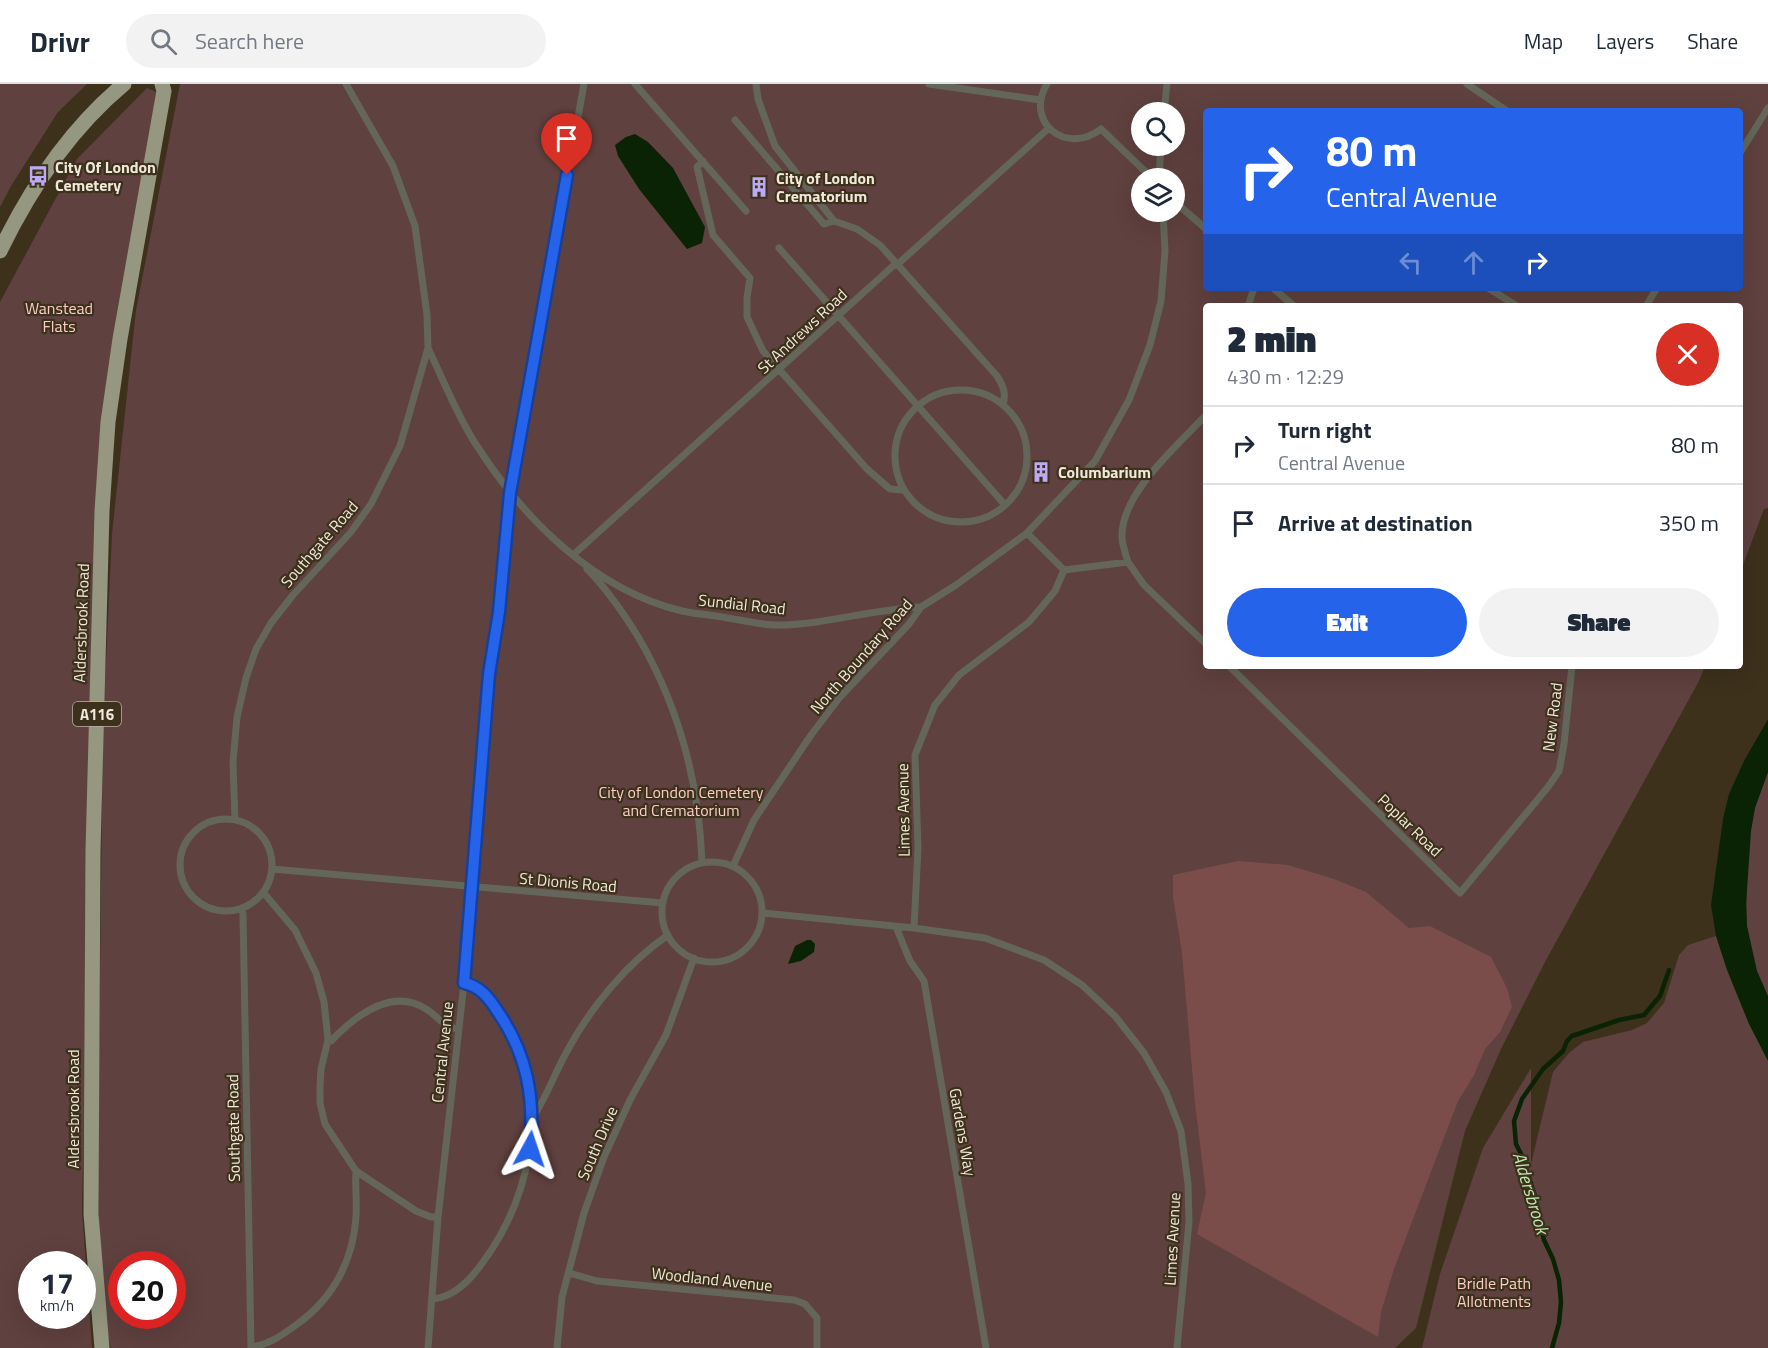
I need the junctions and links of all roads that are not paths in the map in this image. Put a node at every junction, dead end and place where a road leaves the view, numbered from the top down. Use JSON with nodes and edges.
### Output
{"nodes":[{"id":1,"x":124,"y":84,"type":"edge"},
{"id":2,"x":162,"y":84,"type":"edge"},
{"id":3,"x":346,"y":84,"type":"edge"},
{"id":4,"x":584,"y":84,"type":"edge"},
{"id":5,"x":635,"y":84,"type":"edge"},
{"id":6,"x":756,"y":84,"type":"edge"},
{"id":7,"x":929,"y":84,"type":"edge"},
{"id":8,"x":1047,"y":84,"type":"edge"},
{"id":9,"x":1167,"y":84,"type":"edge"},
{"id":10,"x":1467,"y":84,"type":"edge"},
{"id":11,"x":1041,"y":100,"type":"junction"},
{"id":12,"x":1165,"y":102,"type":"edge"},
{"id":13,"x":1502,"y":108,"type":"edge"},
{"id":14,"x":1768,"y":108,"type":"edge"},
{"id":15,"x":735,"y":120,"type":"dead end"},
{"id":16,"x":1049,"y":128,"type":"junction"},
{"id":17,"x":1743,"y":148,"type":"edge"},
{"id":18,"x":702,"y":161,"type":"junction"},
{"id":19,"x":1142,"y":168,"type":"edge"},
{"id":20,"x":746,"y":211,"type":"dead end"},
{"id":21,"x":1185,"y":211,"type":"edge"},
{"id":22,"x":834,"y":221,"type":"junction"},
{"id":23,"x":1164,"y":222,"type":"edge"},
{"id":24,"x":1203,"y":226,"type":"edge"},
{"id":25,"x":779,"y":248,"type":"dead end"},
{"id":26,"x":0,"y":251,"type":"edge"},
{"id":27,"x":899,"y":263,"type":"junction"},
{"id":28,"x":1276,"y":291,"type":"edge"},
{"id":29,"x":1493,"y":291,"type":"edge"},
{"id":30,"x":1290,"y":303,"type":"edge"},
{"id":31,"x":1512,"y":303,"type":"edge"},
{"id":32,"x":838,"y":316,"type":"junction"},
{"id":33,"x":428,"y":348,"type":"junction"},
{"id":34,"x":779,"y":371,"type":"junction"},
{"id":35,"x":1004,"y":405,"type":"junction"},
{"id":36,"x":917,"y":406,"type":"junction"},
{"id":37,"x":1203,"y":418,"type":"edge"},
{"id":38,"x":904,"y":490,"type":"junction"},
{"id":39,"x":510,"y":493,"type":"junction"},
{"id":40,"x":1005,"y":505,"type":"junction"},
{"id":41,"x":1027,"y":533,"type":"junction"},
{"id":42,"x":573,"y":555,"type":"junction"},
{"id":43,"x":1128,"y":562,"type":"junction"},
{"id":44,"x":1065,"y":570,"type":"junction"},
{"id":45,"x":921,"y":607,"type":"junction"},
{"id":46,"x":1203,"y":641,"type":"edge"},
{"id":47,"x":1232,"y":669,"type":"edge"},
{"id":48,"x":1572,"y":669,"type":"edge"},
{"id":49,"x":1558,"y":771,"type":"joint"},
{"id":50,"x":235,"y":820,"type":"junction"},
{"id":51,"x":702,"y":862,"type":"junction"},
{"id":52,"x":733,"y":866,"type":"junction"},
{"id":53,"x":272,"y":869,"type":"junction"},
{"id":54,"x":472,"y":887,"type":"junction"},
{"id":55,"x":263,"y":892,"type":"junction"},
{"id":56,"x":663,"y":903,"type":"junction"},
{"id":57,"x":241,"y":908,"type":"junction"},
{"id":58,"x":763,"y":914,"type":"junction"},
{"id":59,"x":896,"y":927,"type":"junction"},
{"id":60,"x":910,"y":928,"type":"junction"},
{"id":61,"x":668,"y":935,"type":"junction"},
{"id":62,"x":694,"y":958,"type":"junction"},
{"id":63,"x":464,"y":983,"type":"junction"},
{"id":64,"x":458,"y":1029,"type":"junction"},
{"id":65,"x":328,"y":1040,"type":"junction"},
{"id":66,"x":532,"y":1119,"type":"junction"},
{"id":67,"x":356,"y":1171,"type":"junction"},
{"id":68,"x":438,"y":1217,"type":"junction"},
{"id":69,"x":569,"y":1273,"type":"junction"},
{"id":70,"x":434,"y":1299,"type":"junction"},
{"id":71,"x":102,"y":1348,"type":"edge"},
{"id":72,"x":251,"y":1348,"type":"edge"},
{"id":73,"x":428,"y":1348,"type":"edge"},
{"id":74,"x":557,"y":1348,"type":"edge"},
{"id":75,"x":817,"y":1348,"type":"edge"},
{"id":76,"x":986,"y":1348,"type":"edge"},
{"id":77,"x":1177,"y":1348,"type":"edge"}],
"edges":[{"from":1,"to":26,"type":"main road"},
{"from":2,"to":71,"type":"main road","name":"Aldersbrook Road","number":"A116"},
{"from":3,"to":33,"type":"lane","name":"Southgate Road"},
{"from":4,"to":39,"type":"lane","name":"Central Avenue"},
{"from":5,"to":18,"type":"lane"},
{"from":6,"to":22,"type":"lane"},
{"from":7,"to":11,"type":"lane"},
{"from":8,"to":11,"type":"lane"},
{"from":9,"to":12,"type":"lane"},
{"from":10,"to":13,"type":"lane"},
{"from":11,"to":16,"type":"lane"},
{"from":14,"to":17,"type":"lane"},
{"from":15,"to":22,"type":"lane"},
{"from":16,"to":19,"type":"lane"},
{"from":16,"to":27,"type":"lane","name":"St Andrews Road"},
{"from":18,"to":20,"type":"lane"},
{"from":18,"to":34,"type":"lane"},
{"from":21,"to":24,"type":"lane"},
{"from":22,"to":27,"type":"lane"},
{"from":23,"to":41,"type":"lane","name":"North Boundary Road"},
{"from":25,"to":32,"type":"lane"},
{"from":27,"to":32,"type":"lane","name":"St Andrews Road"},
{"from":27,"to":35,"type":"lane"},
{"from":28,"to":30,"type":"lane"},
{"from":29,"to":31,"type":"lane"},
{"from":32,"to":34,"type":"lane","name":"St Andrews Road"},
{"from":32,"to":36,"type":"lane"},
{"from":33,"to":39,"type":"lane"},
{"from":33,"to":50,"type":"lane","name":"Southgate Road"},
{"from":34,"to":38,"type":"lane"},
{"from":34,"to":42,"type":"lane","name":"St Andrews Road"},
{"from":35,"to":36,"type":"lane"},
{"from":35,"to":40,"type":"lane"},
{"from":36,"to":38,"type":"lane"},
{"from":36,"to":40,"type":"lane"},
{"from":37,"to":43,"type":"lane"},
{"from":38,"to":40,"type":"lane"},
{"from":39,"to":42,"type":"lane"},
{"from":39,"to":54,"type":"lane","name":"Central Avenue"},
{"from":41,"to":44,"type":"lane"},
{"from":41,"to":45,"type":"lane","name":"North Boundary Road"},
{"from":42,"to":45,"type":"lane","name":"Sundial Road"},
{"from":42,"to":51,"type":"lane"},
{"from":43,"to":44,"type":"lane"},
{"from":43,"to":46,"type":"lane"},
{"from":44,"to":60,"type":"lane","name":"Limes Avenue"},
{"from":45,"to":52,"type":"lane","name":"North Boundary Road"},
{"from":47,"to":49,"type":"lane","name":"Poplar Road"},
{"from":48,"to":49,"type":"lane","name":"New Road"},
{"from":50,"to":53,"type":"lane"},
{"from":50,"to":57,"type":"lane"},
{"from":51,"to":52,"type":"lane"},
{"from":51,"to":56,"type":"lane"},
{"from":52,"to":58,"type":"lane"},
{"from":53,"to":54,"type":"lane","name":"St Dionis Road"},
{"from":53,"to":55,"type":"lane"},
{"from":54,"to":56,"type":"lane","name":"St Dionis Road"},
{"from":54,"to":63,"type":"lane","name":"Central Avenue"},
{"from":55,"to":57,"type":"lane"},
{"from":55,"to":65,"type":"lane"},
{"from":56,"to":61,"type":"lane"},
{"from":57,"to":72,"type":"lane","name":"Southgate Road"},
{"from":58,"to":59,"type":"lane"},
{"from":58,"to":62,"type":"lane"},
{"from":59,"to":60,"type":"lane"},
{"from":59,"to":76,"type":"lane","name":"Gardens Way"},
{"from":60,"to":77,"type":"lane","name":"Limes Avenue"},
{"from":61,"to":62,"type":"lane"},
{"from":61,"to":66,"type":"lane"},
{"from":62,"to":69,"type":"lane","name":"South Drive"},
{"from":63,"to":64,"type":"lane","name":"Central Avenue"},
{"from":63,"to":66,"type":"lane"},
{"from":64,"to":65,"type":"lane"},
{"from":64,"to":68,"type":"lane","name":"Central Avenue"},
{"from":65,"to":67,"type":"lane"},
{"from":66,"to":70,"type":"lane"},
{"from":67,"to":68,"type":"lane"},
{"from":67,"to":72,"type":"lane"},
{"from":68,"to":70,"type":"lane","name":"Central Avenue"},
{"from":69,"to":74,"type":"lane","name":"South Drive"},
{"from":69,"to":75,"type":"lane","name":"Woodland Avenue"},
{"from":70,"to":73,"type":"lane","name":"Central Avenue"}]}
